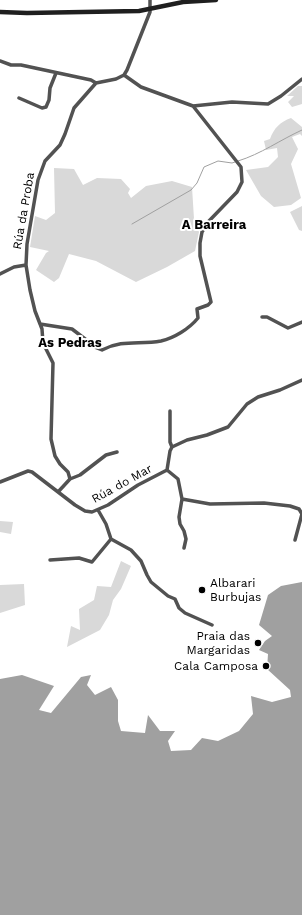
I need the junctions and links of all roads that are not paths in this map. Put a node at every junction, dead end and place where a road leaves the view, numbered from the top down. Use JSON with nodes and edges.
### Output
{"nodes":[{"id":1,"x":150,"y":0,"type":"edge"},
{"id":2,"x":216,"y":0,"type":"edge"},
{"id":3,"x":150,"y":10,"type":"junction"},
{"id":4,"x":0,"y":12,"type":"edge"},
{"id":5,"x":0,"y":61,"type":"edge"},
{"id":6,"x":56,"y":72,"type":"junction"},
{"id":7,"x":124,"y":74,"type":"junction"},
{"id":8,"x":302,"y":79,"type":"edge"},
{"id":9,"x":96,"y":83,"type":"junction"},
{"id":10,"x":19,"y":98,"type":"dead end"},
{"id":11,"x":193,"y":106,"type":"junction"},
{"id":12,"x":26,"y":265,"type":"junction"},
{"id":13,"x":0,"y":274,"type":"edge"},
{"id":14,"x":262,"y":317,"type":"dead end"},
{"id":15,"x":302,"y":322,"type":"edge"},
{"id":16,"x":40,"y":324,"type":"junction"},
{"id":17,"x":302,"y":380,"type":"edge"},
{"id":18,"x":170,"y":411,"type":"dead end"},
{"id":19,"x":172,"y":447,"type":"junction"},
{"id":20,"x":116,"y":452,"type":"dead end"},
{"id":21,"x":166,"y":470,"type":"junction"},
{"id":22,"x":70,"y":479,"type":"junction"},
{"id":23,"x":0,"y":482,"type":"edge"},
{"id":24,"x":58,"y":492,"type":"junction"},
{"id":25,"x":182,"y":499,"type":"junction"},
{"id":26,"x":98,"y":510,"type":"junction"},
{"id":27,"x":111,"y":539,"type":"junction"},
{"id":28,"x":295,"y":540,"type":"dead end"},
{"id":29,"x":184,"y":548,"type":"dead end"},
{"id":30,"x":50,"y":560,"type":"dead end"},
{"id":31,"x":212,"y":625,"type":"dead end"}],
"edges":[{"from":1,"to":3,"type":"street"},
{"from":2,"to":3,"type":"main road"},
{"from":3,"to":4,"type":"main road"},
{"from":3,"to":7,"type":"street"},
{"from":5,"to":6,"type":"street"},
{"from":6,"to":9,"type":"street"},
{"from":6,"to":10,"type":"street"},
{"from":7,"to":9,"type":"street"},
{"from":7,"to":11,"type":"street"},
{"from":8,"to":11,"type":"street"},
{"from":9,"to":12,"type":"street","name":"Rúa da Proba"},
{"from":11,"to":16,"type":"street"},
{"from":12,"to":13,"type":"street","name":"Rúa da Proba"},
{"from":12,"to":16,"type":"street"},
{"from":14,"to":15,"type":"street"},
{"from":16,"to":22,"type":"street"},
{"from":17,"to":19,"type":"street"},
{"from":18,"to":19,"type":"street"},
{"from":19,"to":21,"type":"street","name":"Rúa do Mar"},
{"from":20,"to":22,"type":"street"},
{"from":21,"to":25,"type":"street"},
{"from":21,"to":26,"type":"street","name":"Rúa do Mar"},
{"from":22,"to":24,"type":"street"},
{"from":23,"to":24,"type":"street","name":"Rúa do Mar"},
{"from":24,"to":26,"type":"street","name":"Rúa do Mar"},
{"from":25,"to":28,"type":"street"},
{"from":25,"to":29,"type":"street"},
{"from":26,"to":27,"type":"street"},
{"from":27,"to":30,"type":"street"},
{"from":27,"to":31,"type":"street"}]}
